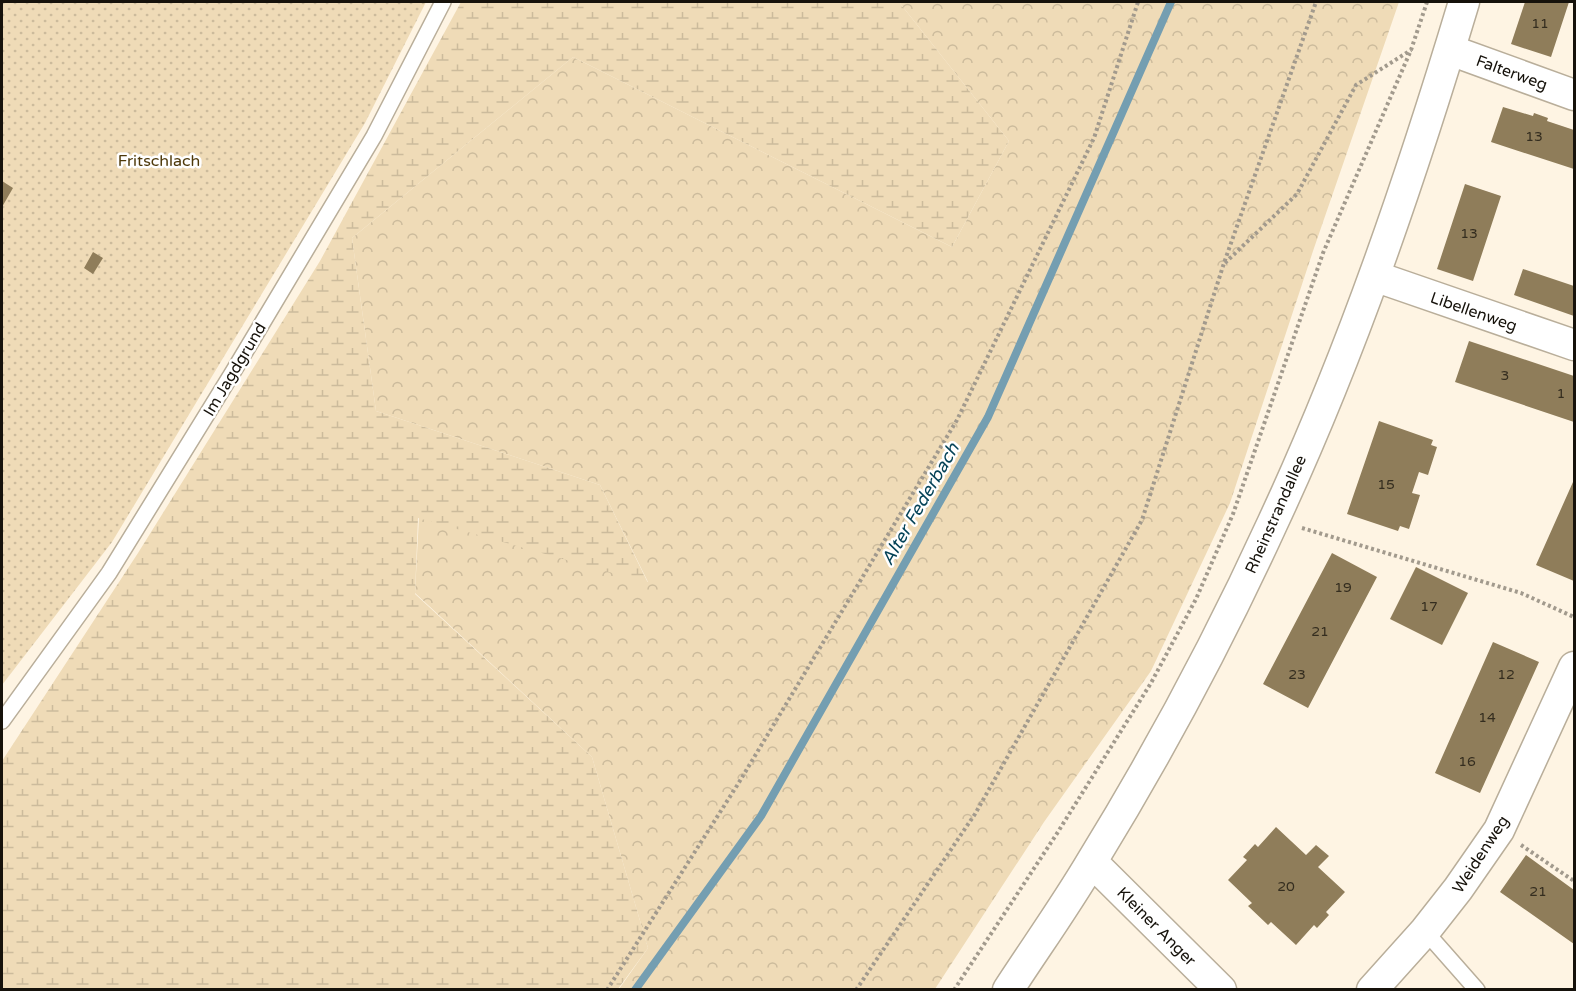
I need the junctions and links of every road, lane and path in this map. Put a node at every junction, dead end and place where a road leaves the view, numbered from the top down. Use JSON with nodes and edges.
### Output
{"nodes":[{"id":1,"x":443,"y":2,"type":"edge"},
{"id":2,"x":1138,"y":2,"type":"edge"},
{"id":3,"x":1316,"y":2,"type":"edge"},
{"id":4,"x":1427,"y":2,"type":"edge"},
{"id":5,"x":1464,"y":2,"type":"edge"},
{"id":6,"x":1411,"y":50,"type":"junction"},
{"id":7,"x":1449,"y":50,"type":"junction"},
{"id":8,"x":1575,"y":95,"type":"edge"},
{"id":9,"x":1224,"y":263,"type":"junction"},
{"id":10,"x":1374,"y":276,"type":"junction"},
{"id":11,"x":1575,"y":345,"type":"edge"},
{"id":12,"x":1275,"y":520,"type":"junction"},
{"id":13,"x":1575,"y":617,"type":"edge"},
{"id":14,"x":1575,"y":667,"type":"edge"},
{"id":15,"x":2,"y":721,"type":"edge"},
{"id":16,"x":1499,"y":830,"type":"junction"},
{"id":17,"x":1092,"y":862,"type":"junction"},
{"id":18,"x":1575,"y":881,"type":"edge"},
{"id":19,"x":1425,"y":931,"type":"junction"},
{"id":20,"x":607,"y":990,"type":"edge"},
{"id":21,"x":856,"y":990,"type":"edge"},
{"id":22,"x":954,"y":990,"type":"edge"},
{"id":23,"x":1008,"y":990,"type":"edge"},
{"id":24,"x":1221,"y":990,"type":"edge"},
{"id":25,"x":1372,"y":990,"type":"edge"},
{"id":26,"x":1477,"y":990,"type":"edge"}],
"edges":[{"from":1,"to":15,"type":"lane","name":"Im Jagdgrund"},
{"from":2,"to":20,"type":"path"},
{"from":3,"to":9,"type":"path"},
{"from":4,"to":6,"type":"path"},
{"from":5,"to":7,"type":"street","name":"Rheinstrandallee"},
{"from":6,"to":9,"type":"path"},
{"from":6,"to":22,"type":"path"},
{"from":7,"to":8,"type":"street","name":"Falterweg"},
{"from":7,"to":10,"type":"street","name":"Rheinstrandallee"},
{"from":9,"to":21,"type":"path"},
{"from":10,"to":11,"type":"street","name":"Libellenweg"},
{"from":10,"to":12,"type":"street","name":"Rheinstrandallee"},
{"from":12,"to":13,"type":"path"},
{"from":12,"to":17,"type":"street","name":"Rheinstrandallee"},
{"from":14,"to":16,"type":"street","name":"Weidenweg"},
{"from":16,"to":18,"type":"path"},
{"from":16,"to":19,"type":"street","name":"Weidenweg"},
{"from":17,"to":23,"type":"street","name":"Rheinstrandallee"},
{"from":17,"to":24,"type":"street","name":"Kleiner Anger"},
{"from":19,"to":25,"type":"street","name":"Weidenweg"},
{"from":19,"to":26,"type":"lane"}]}
